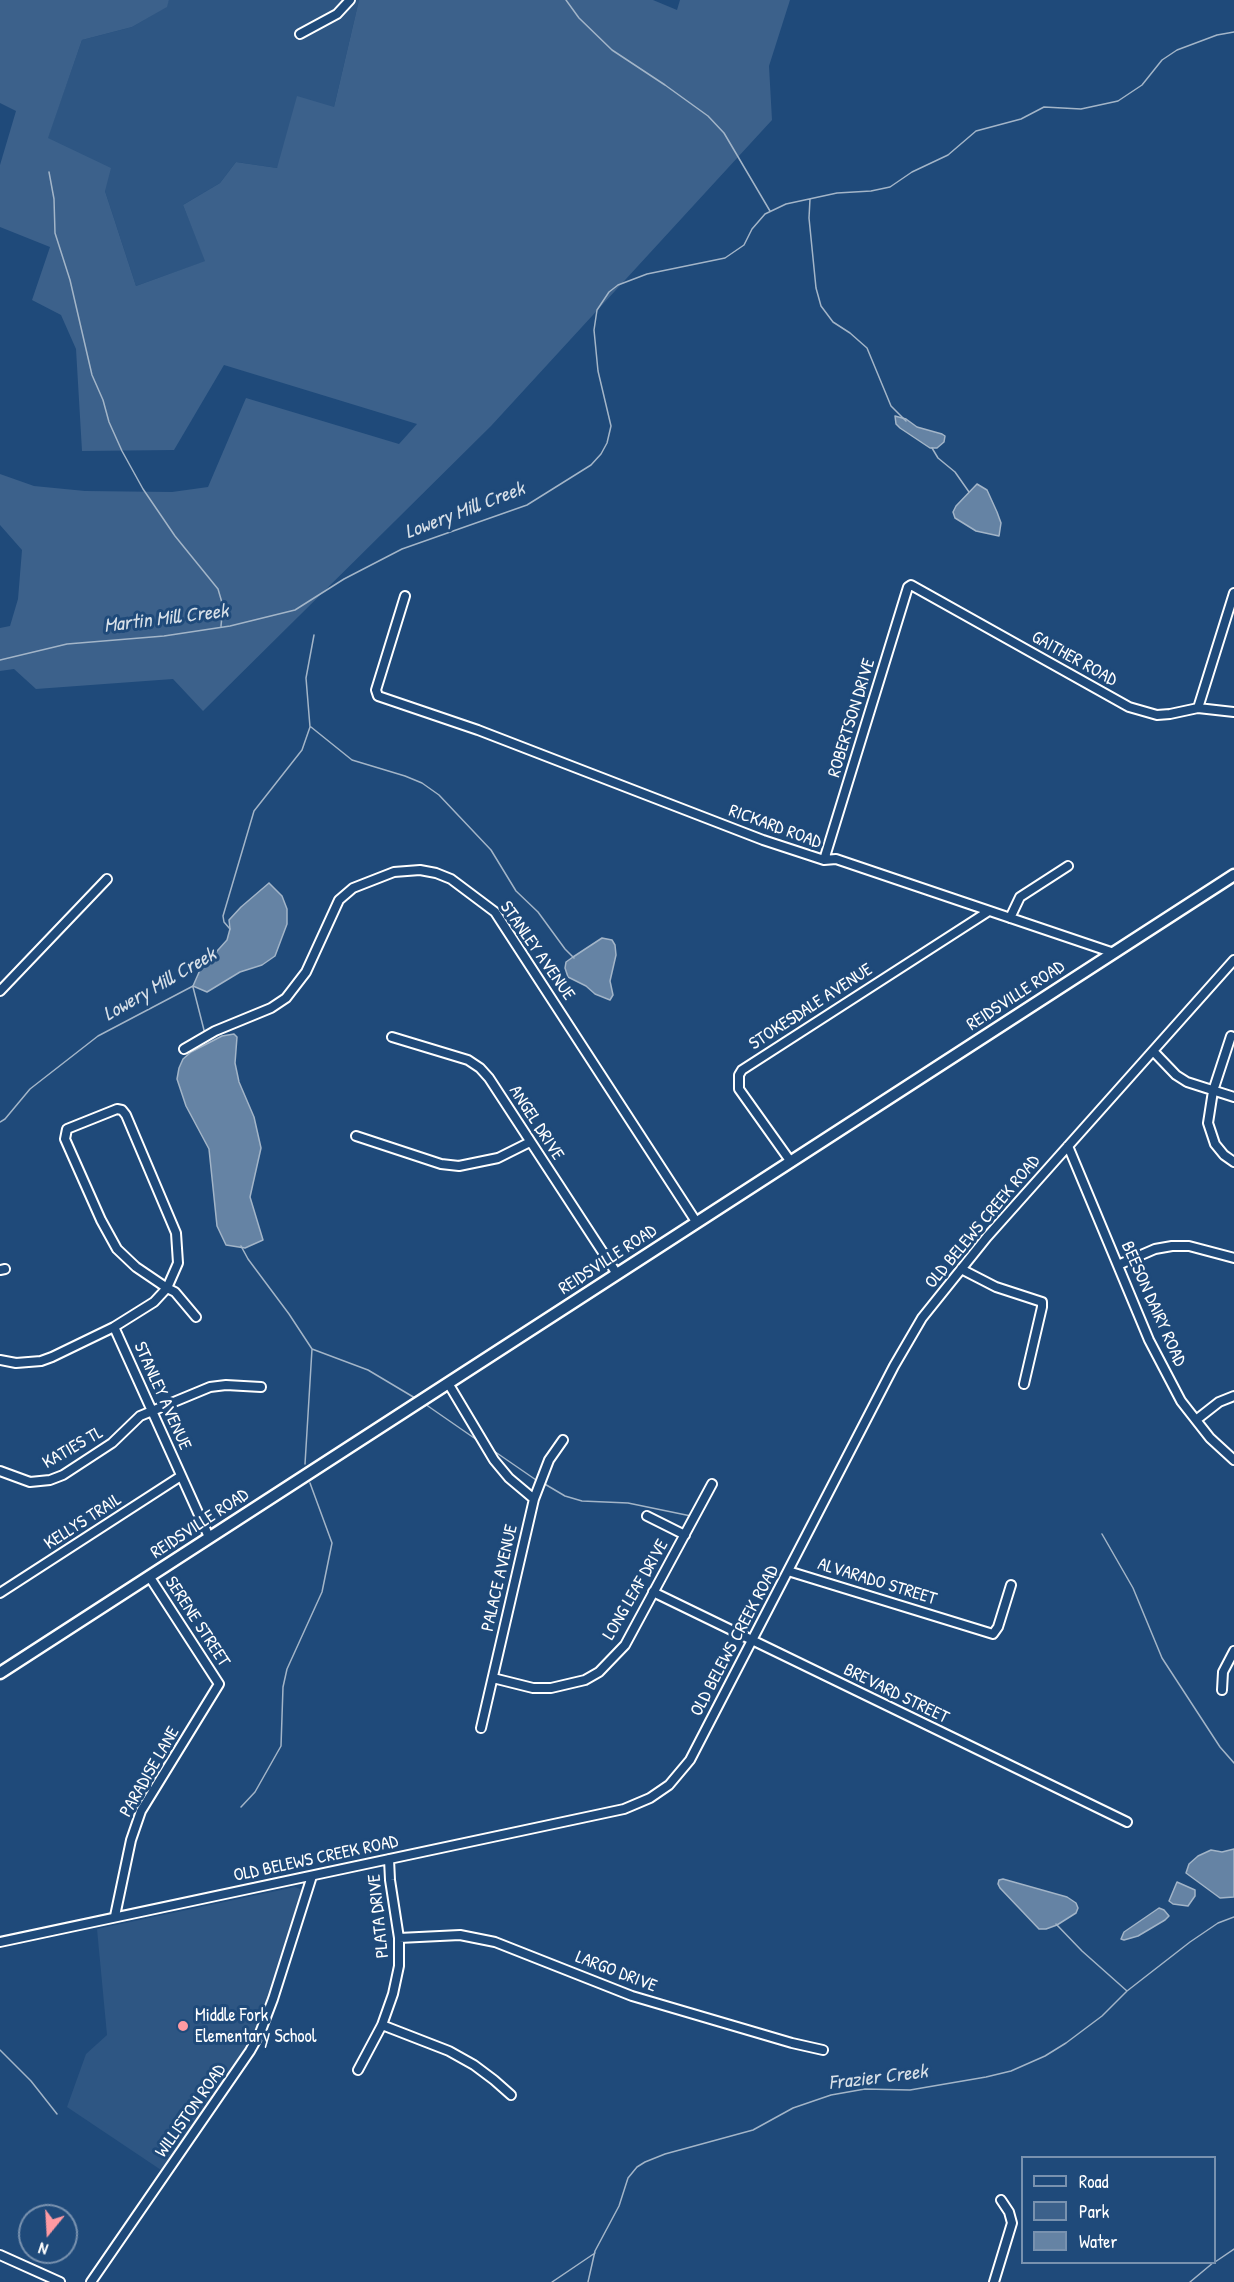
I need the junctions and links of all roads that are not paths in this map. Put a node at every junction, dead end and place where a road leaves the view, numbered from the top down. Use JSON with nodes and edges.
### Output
{"nodes":[{"id":1,"x":350,"y":0,"type":"edge"},
{"id":2,"x":300,"y":34,"type":"dead end"},
{"id":3,"x":911,"y":585,"type":"joint"},
{"id":4,"x":405,"y":596,"type":"dead end"},
{"id":5,"x":1233,"y":598,"type":"edge"},
{"id":6,"x":1198,"y":708,"type":"junction"},
{"id":7,"x":1234,"y":712,"type":"edge"},
{"id":8,"x":824,"y":860,"type":"junction"},
{"id":9,"x":1068,"y":866,"type":"dead end"},
{"id":10,"x":1234,"y":875,"type":"edge"},
{"id":11,"x":107,"y":879,"type":"dead end"},
{"id":12,"x":989,"y":911,"type":"junction"},
{"id":13,"x":1010,"y":918,"type":"junction"},
{"id":14,"x":1114,"y":953,"type":"junction"},
{"id":15,"x":1234,"y":960,"type":"edge"},
{"id":16,"x":0,"y":991,"type":"edge"},
{"id":17,"x":1230,"y":1036,"type":"dead end"},
{"id":18,"x":392,"y":1037,"type":"dead end"},
{"id":19,"x":184,"y":1049,"type":"dead end"},
{"id":20,"x":1153,"y":1051,"type":"junction"},
{"id":21,"x":1213,"y":1091,"type":"junction"},
{"id":22,"x":1234,"y":1097,"type":"edge"},
{"id":23,"x":356,"y":1136,"type":"dead end"},
{"id":24,"x":530,"y":1142,"type":"junction"},
{"id":25,"x":1068,"y":1146,"type":"junction"},
{"id":26,"x":791,"y":1162,"type":"junction"},
{"id":27,"x":1234,"y":1162,"type":"edge"},
{"id":28,"x":697,"y":1223,"type":"junction"},
{"id":29,"x":1234,"y":1258,"type":"edge"},
{"id":30,"x":1118,"y":1265,"type":"junction"},
{"id":31,"x":962,"y":1269,"type":"junction"},
{"id":32,"x":617,"y":1274,"type":"junction"},
{"id":33,"x":167,"y":1288,"type":"junction"},
{"id":34,"x":196,"y":1317,"type":"dead end"},
{"id":35,"x":114,"y":1327,"type":"junction"},
{"id":36,"x":0,"y":1360,"type":"edge"},
{"id":37,"x":448,"y":1383,"type":"junction"},
{"id":38,"x":1024,"y":1384,"type":"dead end"},
{"id":39,"x":261,"y":1387,"type":"dead end"},
{"id":40,"x":1234,"y":1396,"type":"edge"},
{"id":41,"x":152,"y":1411,"type":"junction"},
{"id":42,"x":1196,"y":1420,"type":"junction"},
{"id":43,"x":563,"y":1440,"type":"dead end"},
{"id":44,"x":1234,"y":1460,"type":"edge"},
{"id":45,"x":0,"y":1471,"type":"edge"},
{"id":46,"x":181,"y":1476,"type":"junction"},
{"id":47,"x":712,"y":1484,"type":"dead end"},
{"id":48,"x":534,"y":1499,"type":"junction"},
{"id":49,"x":647,"y":1516,"type":"dead end"},
{"id":50,"x":684,"y":1535,"type":"junction"},
{"id":51,"x":209,"y":1537,"type":"junction"},
{"id":52,"x":788,"y":1571,"type":"junction"},
{"id":53,"x":149,"y":1576,"type":"junction"},
{"id":54,"x":1011,"y":1585,"type":"dead end"},
{"id":55,"x":653,"y":1592,"type":"junction"},
{"id":56,"x":0,"y":1593,"type":"edge"},
{"id":57,"x":752,"y":1641,"type":"junction"},
{"id":58,"x":1234,"y":1651,"type":"edge"},
{"id":59,"x":0,"y":1673,"type":"edge"},
{"id":60,"x":493,"y":1678,"type":"junction"},
{"id":61,"x":219,"y":1684,"type":"joint"},
{"id":62,"x":1222,"y":1689,"type":"dead end"},
{"id":63,"x":481,"y":1728,"type":"dead end"},
{"id":64,"x":1127,"y":1822,"type":"dead end"},
{"id":65,"x":389,"y":1859,"type":"junction"},
{"id":66,"x":312,"y":1876,"type":"junction"},
{"id":67,"x":115,"y":1916,"type":"junction"},
{"id":68,"x":399,"y":1938,"type":"junction"},
{"id":69,"x":0,"y":1942,"type":"edge"},
{"id":70,"x":382,"y":2025,"type":"junction"},
{"id":71,"x":823,"y":2050,"type":"dead end"},
{"id":72,"x":358,"y":2070,"type":"dead end"},
{"id":73,"x":511,"y":2095,"type":"dead end"},
{"id":74,"x":1001,"y":2199,"type":"dead end"},
{"id":75,"x":0,"y":2255,"type":"edge"},
{"id":76,"x":60,"y":2282,"type":"edge"},
{"id":77,"x":91,"y":2282,"type":"edge"},
{"id":78,"x":994,"y":2282,"type":"edge"}],
"edges":[{"from":1,"to":2,"type":"street"},
{"from":3,"to":6,"type":"street","name":"GAITHER ROAD"},
{"from":3,"to":8,"type":"street","name":"ROBERTSON DRIVE"},
{"from":4,"to":8,"type":"street","name":"RICKARD ROAD"},
{"from":5,"to":6,"type":"street"},
{"from":6,"to":7,"type":"street","name":"GAITHER ROAD"},
{"from":8,"to":12,"type":"street","name":"RICKARD ROAD"},
{"from":9,"to":13,"type":"street"},
{"from":10,"to":14,"type":"highway","name":"REIDSVILLE ROAD"},
{"from":11,"to":16,"type":"street"},
{"from":12,"to":13,"type":"street","name":"RICKARD ROAD"},
{"from":12,"to":26,"type":"street","name":"STOKESDALE AVENUE"},
{"from":13,"to":14,"type":"street","name":"RICKARD ROAD"},
{"from":14,"to":26,"type":"highway","name":"REIDSVILLE ROAD"},
{"from":15,"to":20,"type":"street","name":"OLD BELEWS CREEK ROAD"},
{"from":17,"to":21,"type":"street"},
{"from":18,"to":24,"type":"street","name":"ANGEL DRIVE"},
{"from":19,"to":28,"type":"street","name":"STANLEY AVENUE"},
{"from":20,"to":21,"type":"street"},
{"from":20,"to":25,"type":"street","name":"OLD BELEWS CREEK ROAD"},
{"from":21,"to":22,"type":"street"},
{"from":21,"to":27,"type":"street"},
{"from":23,"to":24,"type":"street"},
{"from":24,"to":32,"type":"street","name":"ANGEL DRIVE"},
{"from":25,"to":30,"type":"street","name":"BEESON DAIRY ROAD"},
{"from":25,"to":31,"type":"street","name":"OLD BELEWS CREEK ROAD"},
{"from":26,"to":28,"type":"highway","name":"REIDSVILLE ROAD"},
{"from":28,"to":32,"type":"highway","name":"REIDSVILLE ROAD"},
{"from":29,"to":30,"type":"street"},
{"from":30,"to":42,"type":"street","name":"BEESON DAIRY ROAD"},
{"from":31,"to":38,"type":"street"},
{"from":31,"to":52,"type":"street","name":"OLD BELEWS CREEK ROAD"},
{"from":32,"to":37,"type":"highway","name":"REIDSVILLE ROAD"},
{"from":33,"to":33,"type":"street"},
{"from":33,"to":34,"type":"street"},
{"from":33,"to":35,"type":"street","name":"STANLEY AVENUE"},
{"from":35,"to":36,"type":"street"},
{"from":35,"to":41,"type":"street","name":"STANLEY AVENUE"},
{"from":37,"to":48,"type":"street"},
{"from":37,"to":51,"type":"highway","name":"REIDSVILLE ROAD"},
{"from":39,"to":41,"type":"street","name":"KATIES TL"},
{"from":40,"to":42,"type":"street"},
{"from":41,"to":45,"type":"street","name":"KATIES TL"},
{"from":41,"to":46,"type":"street","name":"STANLEY AVENUE"},
{"from":42,"to":44,"type":"street","name":"BEESON DAIRY ROAD"},
{"from":43,"to":48,"type":"street","name":"PALACE AVENUE"},
{"from":46,"to":51,"type":"street","name":"STANLEY AVENUE"},
{"from":46,"to":56,"type":"street","name":"KELLYS TRAIL"},
{"from":47,"to":50,"type":"street","name":"LONG LEAF DRIVE"},
{"from":48,"to":60,"type":"street","name":"PALACE AVENUE"},
{"from":49,"to":50,"type":"street"},
{"from":50,"to":55,"type":"street","name":"LONG LEAF DRIVE"},
{"from":51,"to":53,"type":"highway","name":"REIDSVILLE ROAD"},
{"from":52,"to":54,"type":"street","name":"ALVARADO STREET"},
{"from":52,"to":57,"type":"street","name":"OLD BELEWS CREEK ROAD"},
{"from":53,"to":59,"type":"highway","name":"REIDSVILLE ROAD"},
{"from":53,"to":61,"type":"street","name":"SERENE STREET"},
{"from":55,"to":57,"type":"street","name":"BREVARD STREET"},
{"from":55,"to":60,"type":"street","name":"LONG LEAF DRIVE"},
{"from":57,"to":64,"type":"street","name":"BREVARD STREET"},
{"from":57,"to":65,"type":"street","name":"OLD BELEWS CREEK ROAD"},
{"from":58,"to":62,"type":"street"},
{"from":60,"to":63,"type":"street","name":"PALACE AVENUE"},
{"from":61,"to":67,"type":"street","name":"PARADISE LANE"},
{"from":65,"to":66,"type":"street","name":"OLD BELEWS CREEK ROAD"},
{"from":65,"to":68,"type":"street","name":"PLATA DRIVE"},
{"from":66,"to":67,"type":"street","name":"OLD BELEWS CREEK ROAD"},
{"from":66,"to":77,"type":"street","name":"WILLISTON ROAD"},
{"from":67,"to":69,"type":"street","name":"OLD BELEWS CREEK ROAD"},
{"from":68,"to":70,"type":"street","name":"PLATA DRIVE"},
{"from":68,"to":71,"type":"street","name":"LARGO DRIVE"},
{"from":70,"to":72,"type":"street","name":"PLATA DRIVE"},
{"from":70,"to":73,"type":"street"},
{"from":74,"to":78,"type":"street"},
{"from":75,"to":76,"type":"street"}]}
